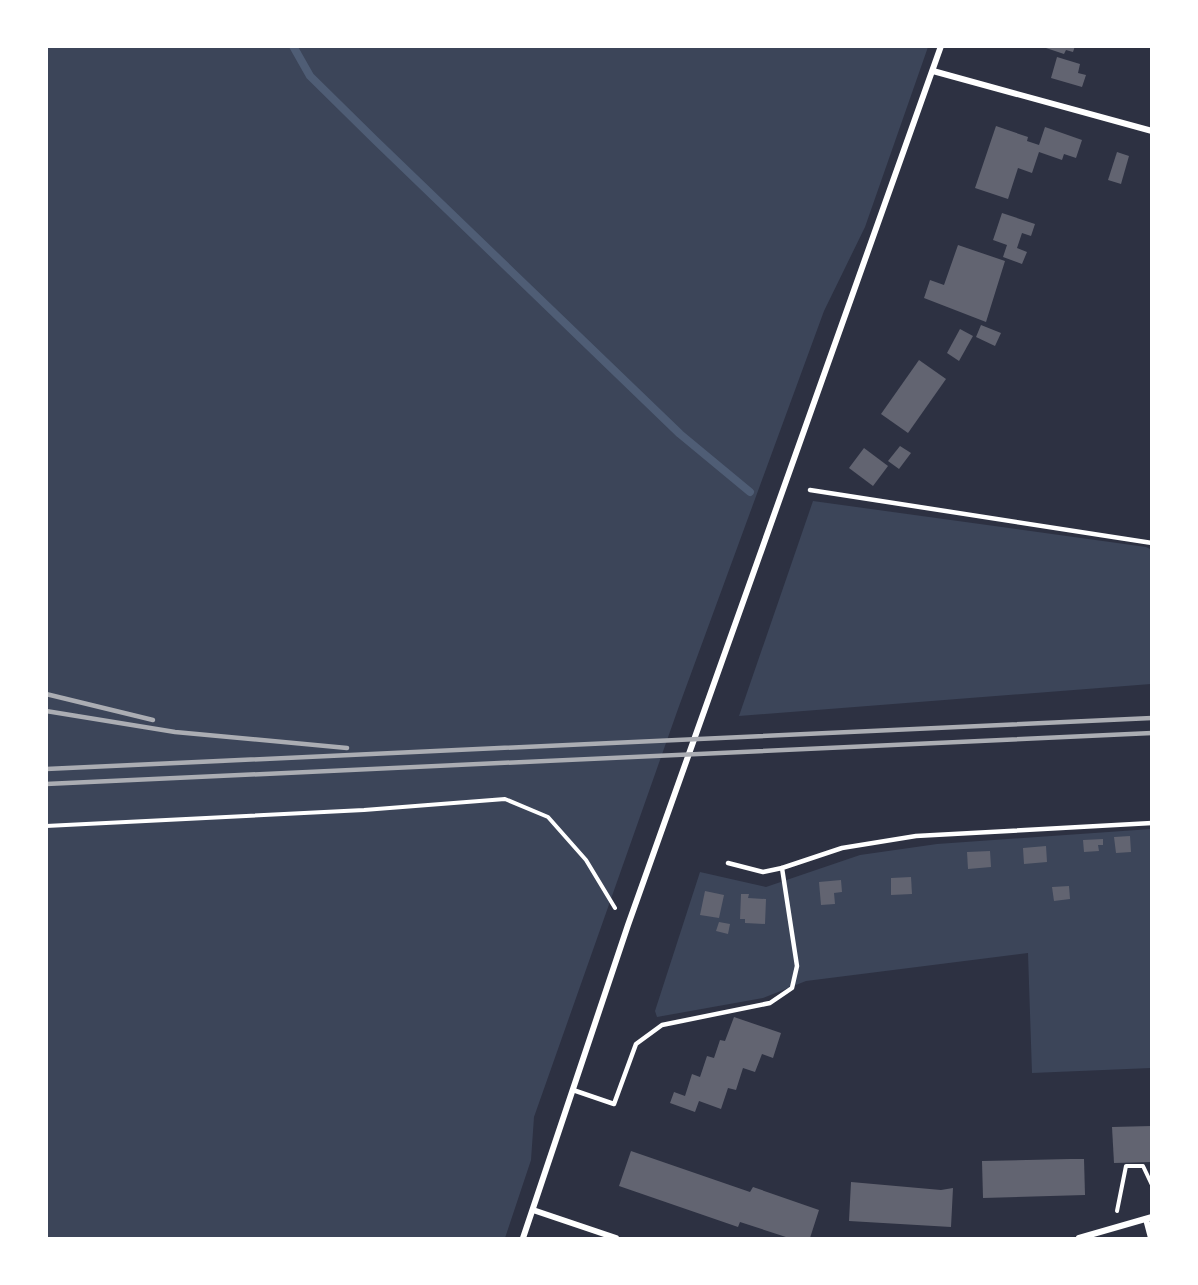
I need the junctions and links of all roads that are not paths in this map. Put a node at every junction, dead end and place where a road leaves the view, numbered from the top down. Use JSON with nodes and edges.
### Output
{"nodes":[{"id":1,"x":941,"y":46,"type":"edge"},
{"id":2,"x":933,"y":71,"type":"junction"},
{"id":3,"x":1152,"y":131,"type":"edge"},
{"id":4,"x":810,"y":490,"type":"dead end"},
{"id":5,"x":1152,"y":543,"type":"edge"},
{"id":6,"x":1152,"y":823,"type":"edge"},
{"id":7,"x":728,"y":863,"type":"dead end"},
{"id":8,"x":782,"y":868,"type":"junction"},
{"id":9,"x":573,"y":1089,"type":"junction"},
{"id":10,"x":533,"y":1210,"type":"junction"},
{"id":11,"x":1149,"y":1218,"type":"edge"},
{"id":12,"x":523,"y":1239,"type":"edge"},
{"id":13,"x":616,"y":1239,"type":"edge"},
{"id":14,"x":1079,"y":1239,"type":"edge"},
{"id":15,"x":1151,"y":1239,"type":"edge"}],
"edges":[{"from":1,"to":2,"type":"street"},
{"from":2,"to":3,"type":"street"},
{"from":2,"to":9,"type":"street"},
{"from":4,"to":5,"type":"lane"},
{"from":6,"to":8,"type":"lane"},
{"from":7,"to":8,"type":"lane"},
{"from":8,"to":9,"type":"lane"},
{"from":9,"to":10,"type":"street"},
{"from":10,"to":12,"type":"street"},
{"from":10,"to":13,"type":"street"},
{"from":11,"to":14,"type":"street"},
{"from":11,"to":15,"type":"street"}]}
